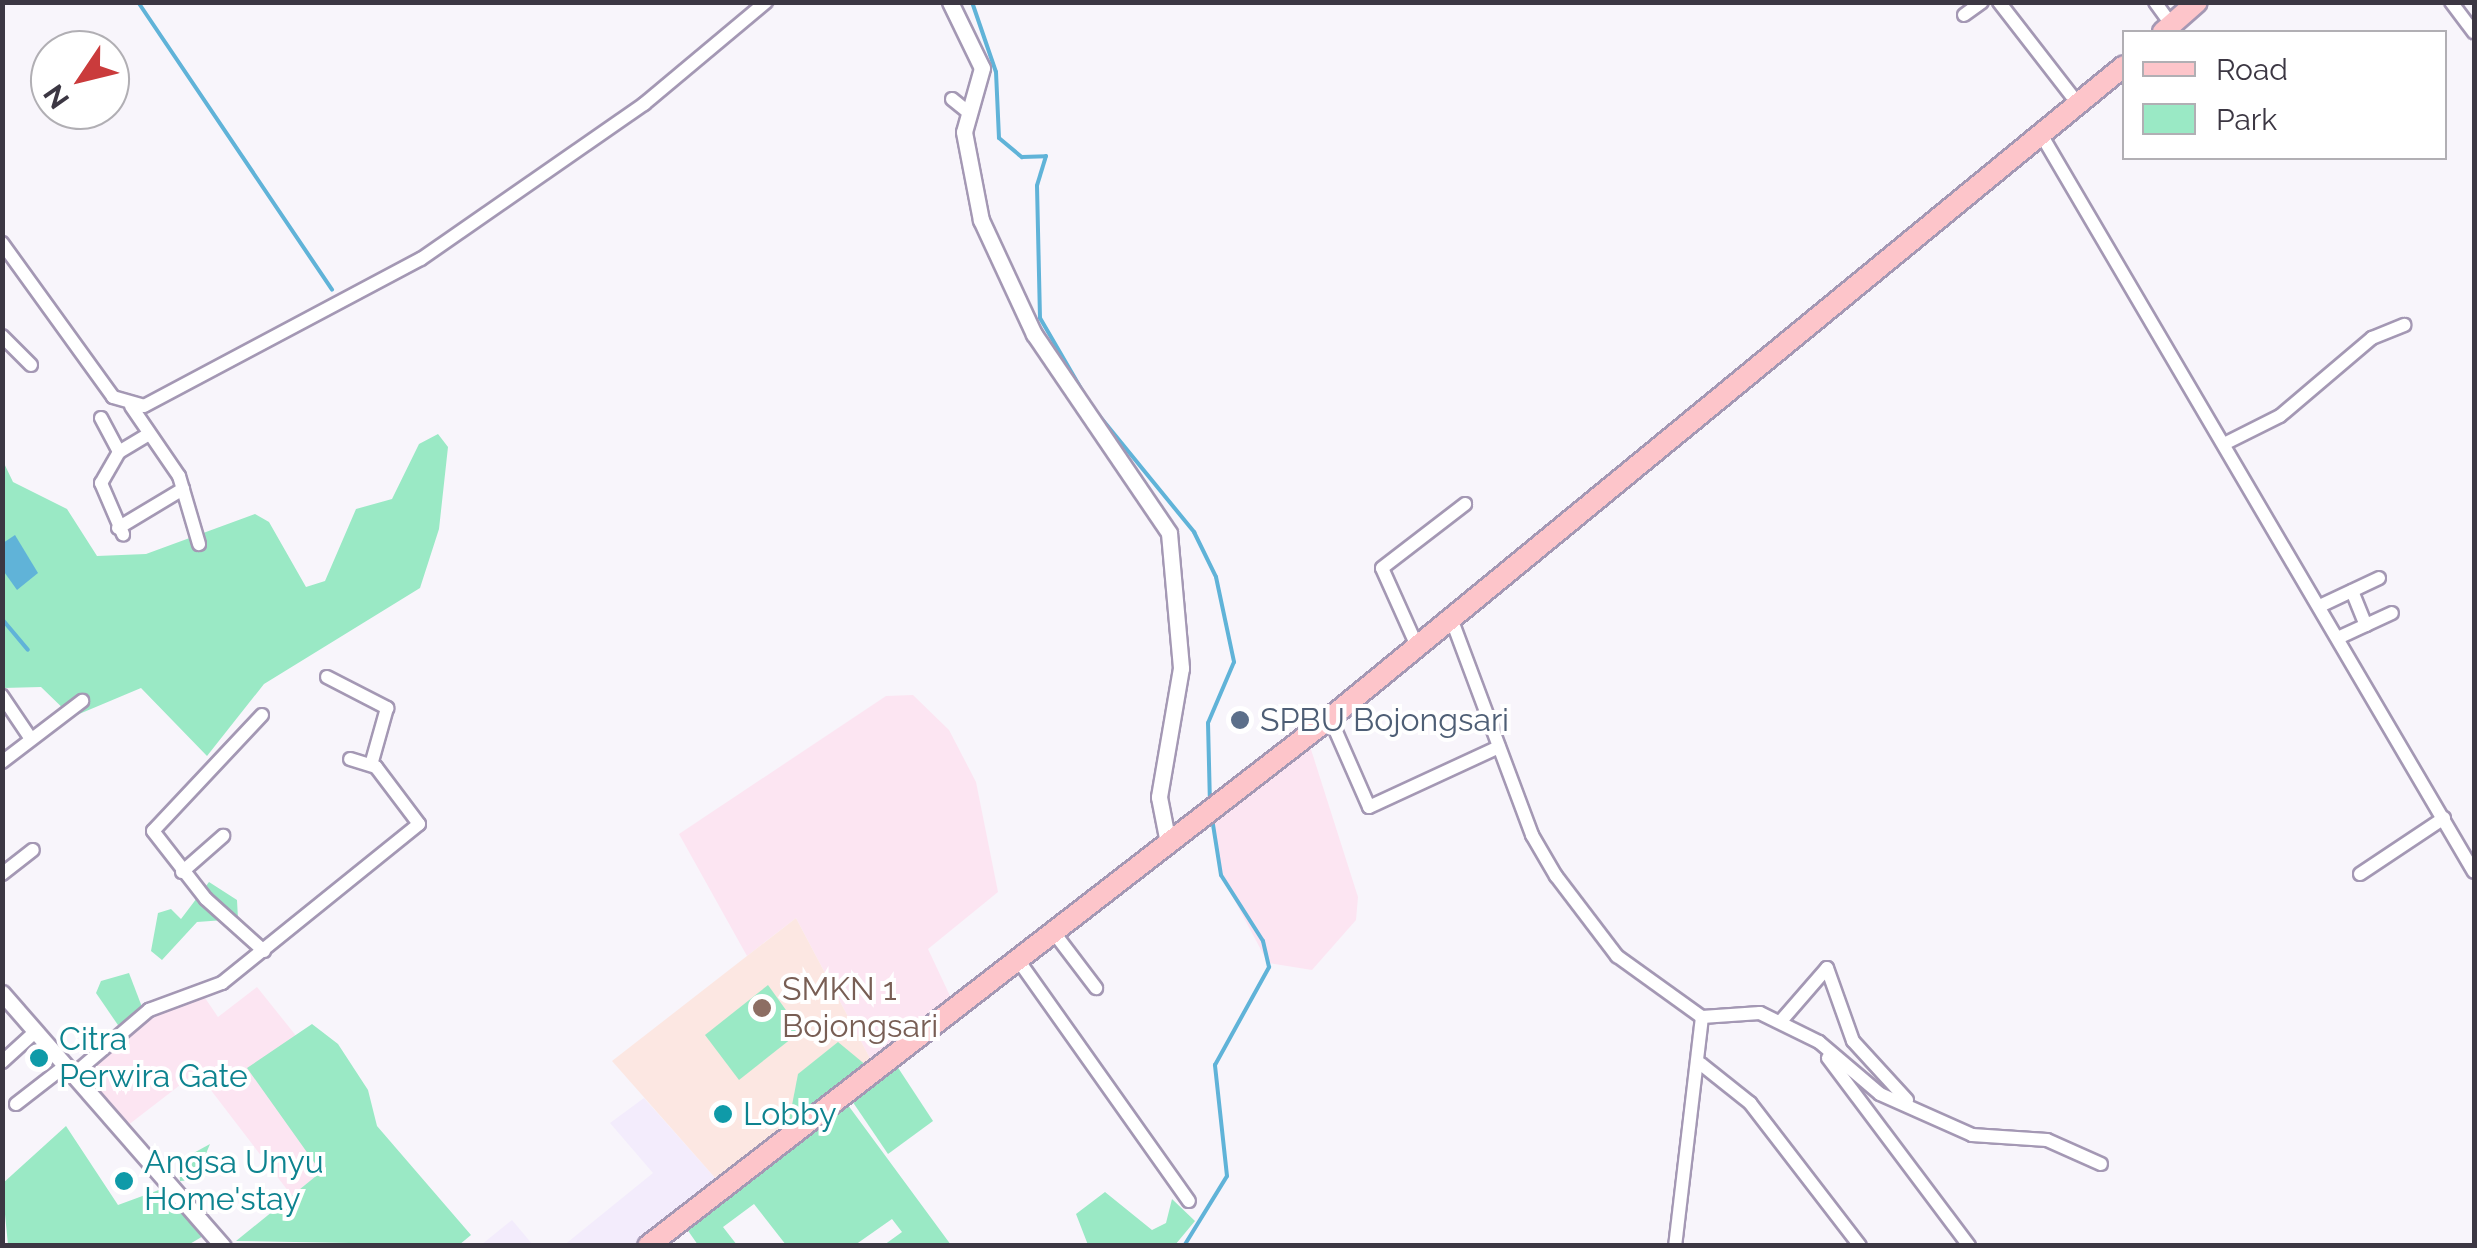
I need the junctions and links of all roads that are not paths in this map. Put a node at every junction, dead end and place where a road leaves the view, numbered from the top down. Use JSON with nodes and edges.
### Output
{"nodes":[{"id":1,"x":766,"y":2,"type":"edge"},
{"id":2,"x":950,"y":2,"type":"edge"},
{"id":3,"x":1982,"y":2,"type":"edge"},
{"id":4,"x":1999,"y":2,"type":"edge"},
{"id":5,"x":2155,"y":2,"type":"edge"},
{"id":6,"x":2198,"y":2,"type":"edge"},
{"id":7,"x":2451,"y":2,"type":"edge"},
{"id":8,"x":1964,"y":15,"type":"dead end"},
{"id":9,"x":2167,"y":29,"type":"edge"},
{"id":10,"x":2474,"y":32,"type":"edge"},
{"id":11,"x":2122,"y":68,"type":"edge"},
{"id":12,"x":2078,"y":105,"type":"junction"},
{"id":13,"x":2042,"y":136,"type":"junction"},
{"id":14,"x":2,"y":243,"type":"edge"},
{"id":15,"x":2405,"y":325,"type":"dead end"},
{"id":16,"x":2,"y":336,"type":"edge"},
{"id":17,"x":30,"y":366,"type":"dead end"},
{"id":18,"x":131,"y":406,"type":"junction"},
{"id":19,"x":101,"y":418,"type":"dead end"},
{"id":20,"x":147,"y":435,"type":"junction"},
{"id":21,"x":2226,"y":443,"type":"junction"},
{"id":22,"x":119,"y":452,"type":"junction"},
{"id":23,"x":183,"y":489,"type":"junction"},
{"id":24,"x":1465,"y":504,"type":"dead end"},
{"id":25,"x":199,"y":544,"type":"dead end"},
{"id":26,"x":2380,"y":578,"type":"dead end"},
{"id":27,"x":2352,"y":592,"type":"junction"},
{"id":28,"x":2322,"y":606,"type":"junction"},
{"id":29,"x":2392,"y":613,"type":"dead end"},
{"id":30,"x":1452,"y":618,"type":"junction"},
{"id":31,"x":2366,"y":625,"type":"junction"},
{"id":32,"x":2340,"y":637,"type":"junction"},
{"id":33,"x":1417,"y":646,"type":"junction"},
{"id":34,"x":327,"y":677,"type":"dead end"},
{"id":35,"x":2,"y":696,"type":"edge"},
{"id":36,"x":82,"y":701,"type":"dead end"},
{"id":37,"x":262,"y":715,"type":"dead end"},
{"id":38,"x":1330,"y":718,"type":"junction"},
{"id":39,"x":31,"y":740,"type":"junction"},
{"id":40,"x":1498,"y":746,"type":"junction"},
{"id":41,"x":350,"y":759,"type":"dead end"},
{"id":42,"x":2,"y":762,"type":"edge"},
{"id":43,"x":371,"y":765,"type":"junction"},
{"id":44,"x":2444,"y":818,"type":"junction"},
{"id":45,"x":223,"y":836,"type":"dead end"},
{"id":46,"x":1168,"y":843,"type":"junction"},
{"id":47,"x":33,"y":850,"type":"dead end"},
{"id":48,"x":182,"y":872,"type":"junction"},
{"id":49,"x":2474,"y":872,"type":"edge"},
{"id":50,"x":2,"y":874,"type":"edge"},
{"id":51,"x":2360,"y":874,"type":"dead end"},
{"id":52,"x":1052,"y":930,"type":"junction"},
{"id":53,"x":264,"y":951,"type":"junction"},
{"id":54,"x":1016,"y":957,"type":"junction"},
{"id":55,"x":1096,"y":988,"type":"dead end"},
{"id":56,"x":2,"y":993,"type":"edge"},
{"id":57,"x":1702,"y":1017,"type":"junction"},
{"id":58,"x":1781,"y":1021,"type":"junction"},
{"id":59,"x":35,"y":1032,"type":"junction"},
{"id":60,"x":1819,"y":1042,"type":"junction"},
{"id":61,"x":2,"y":1062,"type":"edge"},
{"id":62,"x":1701,"y":1064,"type":"junction"},
{"id":63,"x":70,"y":1070,"type":"junction"},
{"id":64,"x":16,"y":1104,"type":"dead end"},
{"id":65,"x":1922,"y":1110,"type":"junction"},
{"id":66,"x":2100,"y":1164,"type":"dead end"},
{"id":67,"x":1189,"y":1201,"type":"dead end"},
{"id":68,"x":215,"y":1243,"type":"edge"},
{"id":69,"x":648,"y":1246,"type":"edge"},
{"id":70,"x":1675,"y":1246,"type":"edge"},
{"id":71,"x":1860,"y":1246,"type":"edge"},
{"id":72,"x":1969,"y":1246,"type":"edge"}],
"edges":[{"from":1,"to":18,"type":"street"},
{"from":2,"to":46,"type":"street"},
{"from":3,"to":8,"type":"street"},
{"from":4,"to":12,"type":"street"},
{"from":5,"to":9,"type":"street"},
{"from":6,"to":9,"type":"main road"},
{"from":7,"to":10,"type":"street"},
{"from":11,"to":12,"type":"main road"},
{"from":12,"to":13,"type":"main road"},
{"from":13,"to":21,"type":"street"},
{"from":13,"to":30,"type":"main road"},
{"from":14,"to":18,"type":"street"},
{"from":15,"to":21,"type":"street"},
{"from":16,"to":17,"type":"street"},
{"from":18,"to":20,"type":"street"},
{"from":19,"to":22,"type":"street"},
{"from":20,"to":22,"type":"street"},
{"from":20,"to":23,"type":"street"},
{"from":21,"to":28,"type":"street"},
{"from":22,"to":23,"type":"street"},
{"from":23,"to":25,"type":"street"},
{"from":24,"to":33,"type":"street"},
{"from":26,"to":27,"type":"street"},
{"from":27,"to":28,"type":"street"},
{"from":27,"to":31,"type":"street"},
{"from":28,"to":32,"type":"street"},
{"from":29,"to":31,"type":"street"},
{"from":30,"to":33,"type":"main road"},
{"from":30,"to":40,"type":"street"},
{"from":31,"to":32,"type":"street"},
{"from":32,"to":44,"type":"street"},
{"from":33,"to":38,"type":"main road"},
{"from":34,"to":43,"type":"street"},
{"from":35,"to":39,"type":"street"},
{"from":36,"to":39,"type":"street"},
{"from":37,"to":48,"type":"street"},
{"from":38,"to":40,"type":"street"},
{"from":38,"to":46,"type":"main road"},
{"from":39,"to":42,"type":"street"},
{"from":40,"to":57,"type":"street"},
{"from":41,"to":43,"type":"street"},
{"from":43,"to":53,"type":"street"},
{"from":44,"to":49,"type":"street"},
{"from":44,"to":51,"type":"street"},
{"from":45,"to":48,"type":"street"},
{"from":46,"to":52,"type":"main road"},
{"from":47,"to":50,"type":"street"},
{"from":48,"to":53,"type":"street"},
{"from":52,"to":54,"type":"main road"},
{"from":52,"to":55,"type":"street"},
{"from":53,"to":63,"type":"street"},
{"from":54,"to":67,"type":"street"},
{"from":54,"to":69,"type":"main road"},
{"from":56,"to":59,"type":"street"},
{"from":57,"to":58,"type":"street"},
{"from":57,"to":62,"type":"street"},
{"from":58,"to":60,"type":"street"},
{"from":58,"to":65,"type":"street"},
{"from":59,"to":61,"type":"street"},
{"from":59,"to":63,"type":"street"},
{"from":60,"to":65,"type":"street"},
{"from":60,"to":72,"type":"street"},
{"from":62,"to":70,"type":"street"},
{"from":62,"to":71,"type":"street"},
{"from":63,"to":64,"type":"street"},
{"from":63,"to":68,"type":"street"},
{"from":65,"to":66,"type":"street"}]}
